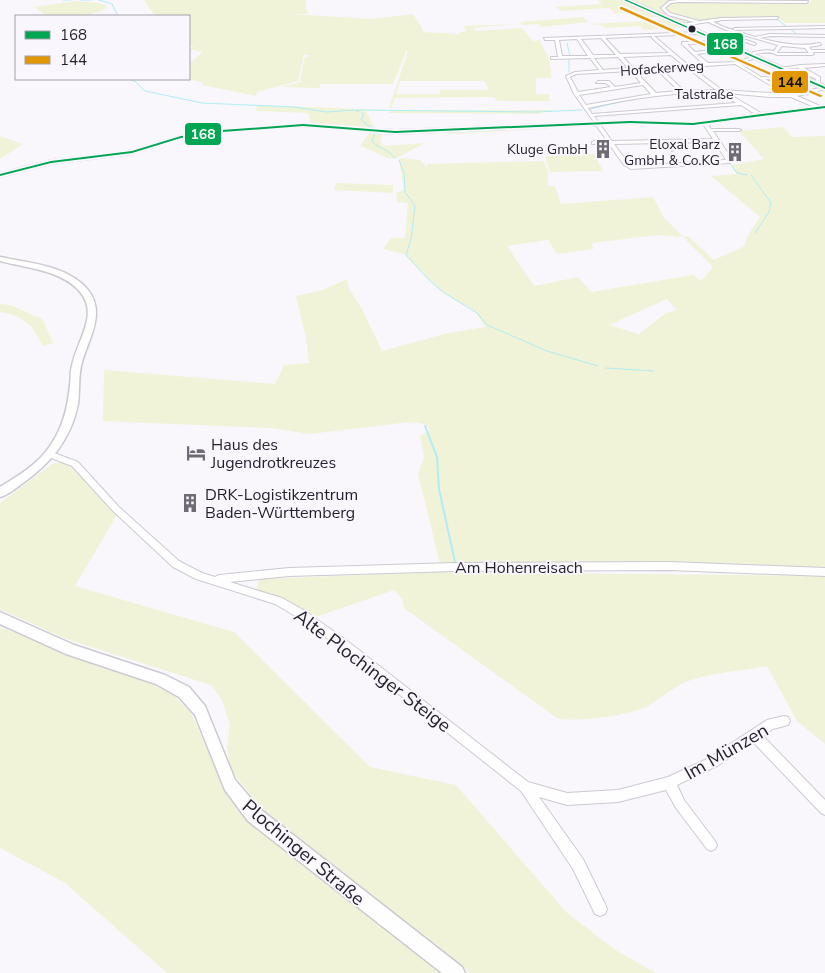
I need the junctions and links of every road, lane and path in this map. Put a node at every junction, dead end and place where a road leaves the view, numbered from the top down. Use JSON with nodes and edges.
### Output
{"nodes":[{"id":1,"x":625,"y":0,"type":"edge"},
{"id":2,"x":807,"y":2,"type":"dead end"},
{"id":3,"x":777,"y":18,"type":"dead end"},
{"id":4,"x":758,"y":20,"type":"junction"},
{"id":5,"x":709,"y":21,"type":"junction"},
{"id":6,"x":699,"y":23,"type":"junction"},
{"id":7,"x":682,"y":25,"type":"junction"},
{"id":8,"x":769,"y":27,"type":"junction"},
{"id":9,"x":825,"y":27,"type":"edge"},
{"id":10,"x":726,"y":30,"type":"junction"},
{"id":11,"x":701,"y":34,"type":"junction"},
{"id":12,"x":781,"y":36,"type":"junction"},
{"id":13,"x":825,"y":36,"type":"edge"},
{"id":14,"x":654,"y":37,"type":"junction"},
{"id":15,"x":603,"y":38,"type":"junction"},
{"id":16,"x":626,"y":38,"type":"junction"},
{"id":17,"x":755,"y":38,"type":"junction"},
{"id":18,"x":545,"y":39,"type":"dead end"},
{"id":19,"x":557,"y":39,"type":"junction"},
{"id":20,"x":579,"y":39,"type":"junction"},
{"id":21,"x":718,"y":42,"type":"junction"},
{"id":22,"x":739,"y":42,"type":"dead end"},
{"id":23,"x":763,"y":42,"type":"junction"},
{"id":24,"x":630,"y":44,"type":"dead end"},
{"id":25,"x":752,"y":44,"type":"joint"},
{"id":26,"x":822,"y":44,"type":"edge"},
{"id":27,"x":780,"y":46,"type":"junction"},
{"id":28,"x":806,"y":46,"type":"junction"},
{"id":29,"x":635,"y":49,"type":"dead end"},
{"id":30,"x":711,"y":51,"type":"dead end"},
{"id":31,"x":810,"y":51,"type":"junction"},
{"id":32,"x":825,"y":51,"type":"edge"},
{"id":33,"x":693,"y":52,"type":"junction"},
{"id":34,"x":775,"y":52,"type":"junction"},
{"id":35,"x":672,"y":54,"type":"junction"},
{"id":36,"x":639,"y":55,"type":"junction"},
{"id":37,"x":754,"y":55,"type":"junction"},
{"id":38,"x":617,"y":56,"type":"junction"},
{"id":39,"x":552,"y":58,"type":"dead end"},
{"id":40,"x":562,"y":59,"type":"junction"},
{"id":41,"x":593,"y":61,"type":"junction"},
{"id":42,"x":736,"y":62,"type":"junction"},
{"id":43,"x":707,"y":65,"type":"junction"},
{"id":44,"x":800,"y":66,"type":"junction"},
{"id":45,"x":825,"y":66,"type":"edge"},
{"id":46,"x":687,"y":67,"type":"junction"},
{"id":47,"x":659,"y":68,"type":"junction"},
{"id":48,"x":783,"y":68,"type":"junction"},
{"id":49,"x":566,"y":70,"type":"dead end"},
{"id":50,"x":632,"y":70,"type":"junction"},
{"id":51,"x":602,"y":72,"type":"junction"},
{"id":52,"x":568,"y":77,"type":"junction"},
{"id":53,"x":763,"y":78,"type":"junction"},
{"id":54,"x":807,"y":81,"type":"junction"},
{"id":55,"x":598,"y":82,"type":"dead end"},
{"id":56,"x":644,"y":84,"type":"junction"},
{"id":57,"x":823,"y":86,"type":"edge"},
{"id":58,"x":613,"y":87,"type":"junction"},
{"id":59,"x":720,"y":91,"type":"junction"},
{"id":60,"x":683,"y":92,"type":"junction"},
{"id":61,"x":576,"y":94,"type":"junction"},
{"id":62,"x":655,"y":95,"type":"junction"},
{"id":63,"x":790,"y":96,"type":"junction"},
{"id":64,"x":741,"y":104,"type":"junction"},
{"id":65,"x":585,"y":107,"type":"junction"},
{"id":66,"x":822,"y":108,"type":"edge"},
{"id":67,"x":760,"y":114,"type":"junction"},
{"id":68,"x":592,"y":115,"type":"junction"},
{"id":69,"x":597,"y":123,"type":"junction"},
{"id":70,"x":705,"y":123,"type":"junction"},
{"id":71,"x":711,"y":130,"type":"junction"},
{"id":72,"x":739,"y":130,"type":"dead end"},
{"id":73,"x":717,"y":140,"type":"junction"},
{"id":74,"x":666,"y":141,"type":"junction"},
{"id":75,"x":610,"y":142,"type":"junction"},
{"id":76,"x":594,"y":143,"type":"dead end"},
{"id":77,"x":672,"y":149,"type":"dead end"},
{"id":78,"x":0,"y":175,"type":"edge"},
{"id":79,"x":0,"y":259,"type":"edge"},
{"id":80,"x":49,"y":454,"type":"junction"},
{"id":81,"x":0,"y":493,"type":"edge"},
{"id":82,"x":825,"y":572,"type":"edge"},
{"id":83,"x":214,"y":580,"type":"junction"},
{"id":84,"x":0,"y":618,"type":"edge"},
{"id":85,"x":784,"y":721,"type":"dead end"},
{"id":86,"x":754,"y":736,"type":"junction"},
{"id":87,"x":668,"y":783,"type":"junction"},
{"id":88,"x":525,"y":787,"type":"junction"},
{"id":89,"x":825,"y":809,"type":"edge"},
{"id":90,"x":711,"y":845,"type":"dead end"},
{"id":91,"x":600,"y":909,"type":"dead end"},
{"id":92,"x":456,"y":973,"type":"edge"}],
"edges":[{"from":1,"to":7,"type":"main road"},
{"from":2,"to":6,"type":"street"},
{"from":3,"to":4,"type":"street"},
{"from":4,"to":5,"type":"street"},
{"from":4,"to":8,"type":"street"},
{"from":5,"to":6,"type":"street"},
{"from":5,"to":10,"type":"street"},
{"from":6,"to":7,"type":"street"},
{"from":7,"to":11,"type":"main road"},
{"from":8,"to":9,"type":"street"},
{"from":8,"to":10,"type":"street"},
{"from":8,"to":12,"type":"street"},
{"from":10,"to":17,"type":"street"},
{"from":11,"to":14,"type":"street"},
{"from":11,"to":21,"type":"main road"},
{"from":12,"to":13,"type":"street"},
{"from":12,"to":17,"type":"street"},
{"from":14,"to":16,"type":"street"},
{"from":14,"to":35,"type":"street"},
{"from":15,"to":16,"type":"street"},
{"from":15,"to":20,"type":"street"},
{"from":15,"to":38,"type":"street"},
{"from":16,"to":24,"type":"street"},
{"from":17,"to":23,"type":"street"},
{"from":18,"to":19,"type":"street"},
{"from":19,"to":20,"type":"street"},
{"from":19,"to":40,"type":"street"},
{"from":20,"to":41,"type":"street"},
{"from":21,"to":33,"type":"street"},
{"from":21,"to":37,"type":"main road"},
{"from":22,"to":25,"type":"street"},
{"from":23,"to":25,"type":"street"},
{"from":23,"to":27,"type":"street"},
{"from":26,"to":28,"type":"street"},
{"from":27,"to":28,"type":"street"},
{"from":27,"to":34,"type":"street"},
{"from":28,"to":31,"type":"street"},
{"from":29,"to":36,"type":"street"},
{"from":30,"to":33,"type":"street"},
{"from":31,"to":32,"type":"street"},
{"from":31,"to":34,"type":"street"},
{"from":33,"to":43,"type":"street"},
{"from":34,"to":37,"type":"street","name":"Hofackerweg"},
{"from":35,"to":36,"type":"street"},
{"from":35,"to":46,"type":"street"},
{"from":36,"to":38,"type":"street"},
{"from":37,"to":42,"type":"street","name":"Hofackerweg"},
{"from":37,"to":48,"type":"main road"},
{"from":38,"to":41,"type":"street"},
{"from":38,"to":50,"type":"street"},
{"from":39,"to":40,"type":"street"},
{"from":40,"to":41,"type":"street"},
{"from":41,"to":51,"type":"street"},
{"from":42,"to":43,"type":"street","name":"Hofackerweg"},
{"from":42,"to":53,"type":"street"},
{"from":43,"to":46,"type":"street","name":"Hofackerweg"},
{"from":44,"to":45,"type":"street"},
{"from":44,"to":48,"type":"street"},
{"from":44,"to":57,"type":"street"},
{"from":46,"to":47,"type":"street","name":"Hofackerweg"},
{"from":46,"to":59,"type":"street"},
{"from":47,"to":50,"type":"street","name":"Hofackerweg"},
{"from":47,"to":60,"type":"street"},
{"from":48,"to":54,"type":"main road"},
{"from":49,"to":52,"type":"street"},
{"from":50,"to":51,"type":"street","name":"Hofackerweg"},
{"from":50,"to":56,"type":"street"},
{"from":51,"to":52,"type":"street","name":"Hofackerweg"},
{"from":52,"to":61,"type":"street"},
{"from":53,"to":54,"type":"street"},
{"from":53,"to":63,"type":"street"},
{"from":54,"to":57,"type":"main road"},
{"from":55,"to":58,"type":"street"},
{"from":56,"to":58,"type":"street"},
{"from":56,"to":62,"type":"street"},
{"from":57,"to":63,"type":"street","name":"Talstraße"},
{"from":58,"to":61,"type":"street"},
{"from":59,"to":60,"type":"street","name":"Talstraße"},
{"from":59,"to":63,"type":"street","name":"Talstraße"},
{"from":59,"to":64,"type":"street"},
{"from":60,"to":62,"type":"street","name":"Talstraße"},
{"from":61,"to":65,"type":"street"},
{"from":62,"to":65,"type":"street","name":"Talstraße"},
{"from":63,"to":66,"type":"street"},
{"from":64,"to":67,"type":"street"},
{"from":64,"to":68,"type":"street"},
{"from":65,"to":68,"type":"street"},
{"from":66,"to":67,"type":"street"},
{"from":67,"to":70,"type":"street"},
{"from":68,"to":69,"type":"street"},
{"from":69,"to":70,"type":"street"},
{"from":69,"to":75,"type":"street"},
{"from":69,"to":78,"type":"street"},
{"from":70,"to":71,"type":"street"},
{"from":71,"to":72,"type":"street"},
{"from":71,"to":73,"type":"street"},
{"from":73,"to":74,"type":"street"},
{"from":73,"to":75,"type":"street"},
{"from":74,"to":75,"type":"street"},
{"from":74,"to":77,"type":"street"},
{"from":75,"to":76,"type":"street"},
{"from":79,"to":80,"type":"main road"},
{"from":80,"to":81,"type":"main road"},
{"from":80,"to":83,"type":"street","name":"Alte Plochinger Steige"},
{"from":82,"to":83,"type":"street","name":"Am Hohenreisach"},
{"from":83,"to":88,"type":"street","name":"Alte Plochinger Steige"},
{"from":84,"to":92,"type":"main road","name":"Plochinger Straße"},
{"from":85,"to":86,"type":"street","name":"Im Münzen"},
{"from":86,"to":87,"type":"street","name":"Im Münzen"},
{"from":86,"to":89,"type":"street"},
{"from":87,"to":88,"type":"street","name":"Im Münzen"},
{"from":87,"to":90,"type":"street","name":"Im Münzen"},
{"from":88,"to":91,"type":"street","name":"Alte Plochinger Steige"}]}
